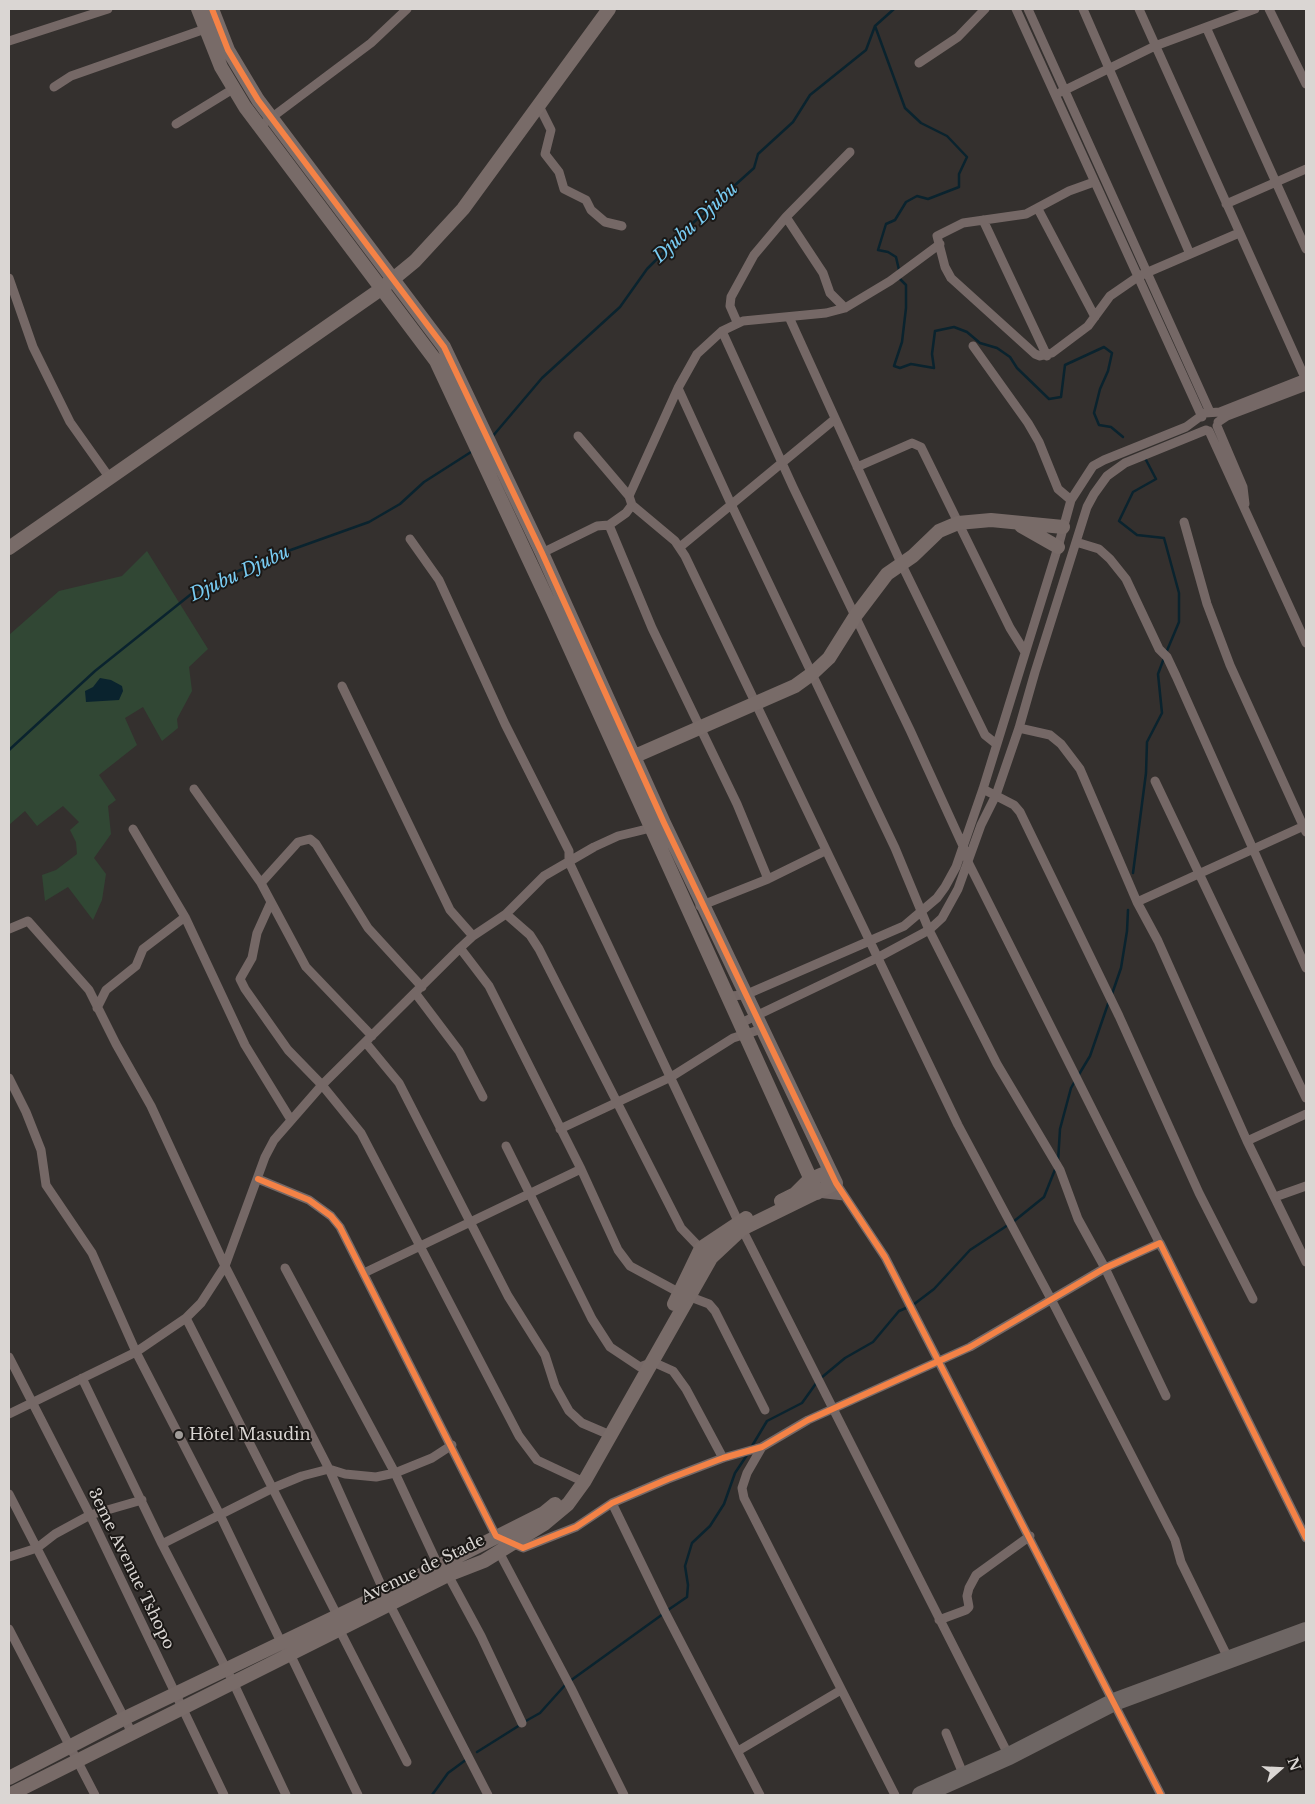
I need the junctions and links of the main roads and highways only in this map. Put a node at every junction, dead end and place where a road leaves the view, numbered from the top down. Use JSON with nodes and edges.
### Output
{"nodes":[{"id":1,"x":1306,"y":1631,"type":"edge"},
{"id":2,"x":921,"y":1795,"type":"edge"}],
"edges":[{"from":1,"to":2,"type":"highway"}]}
